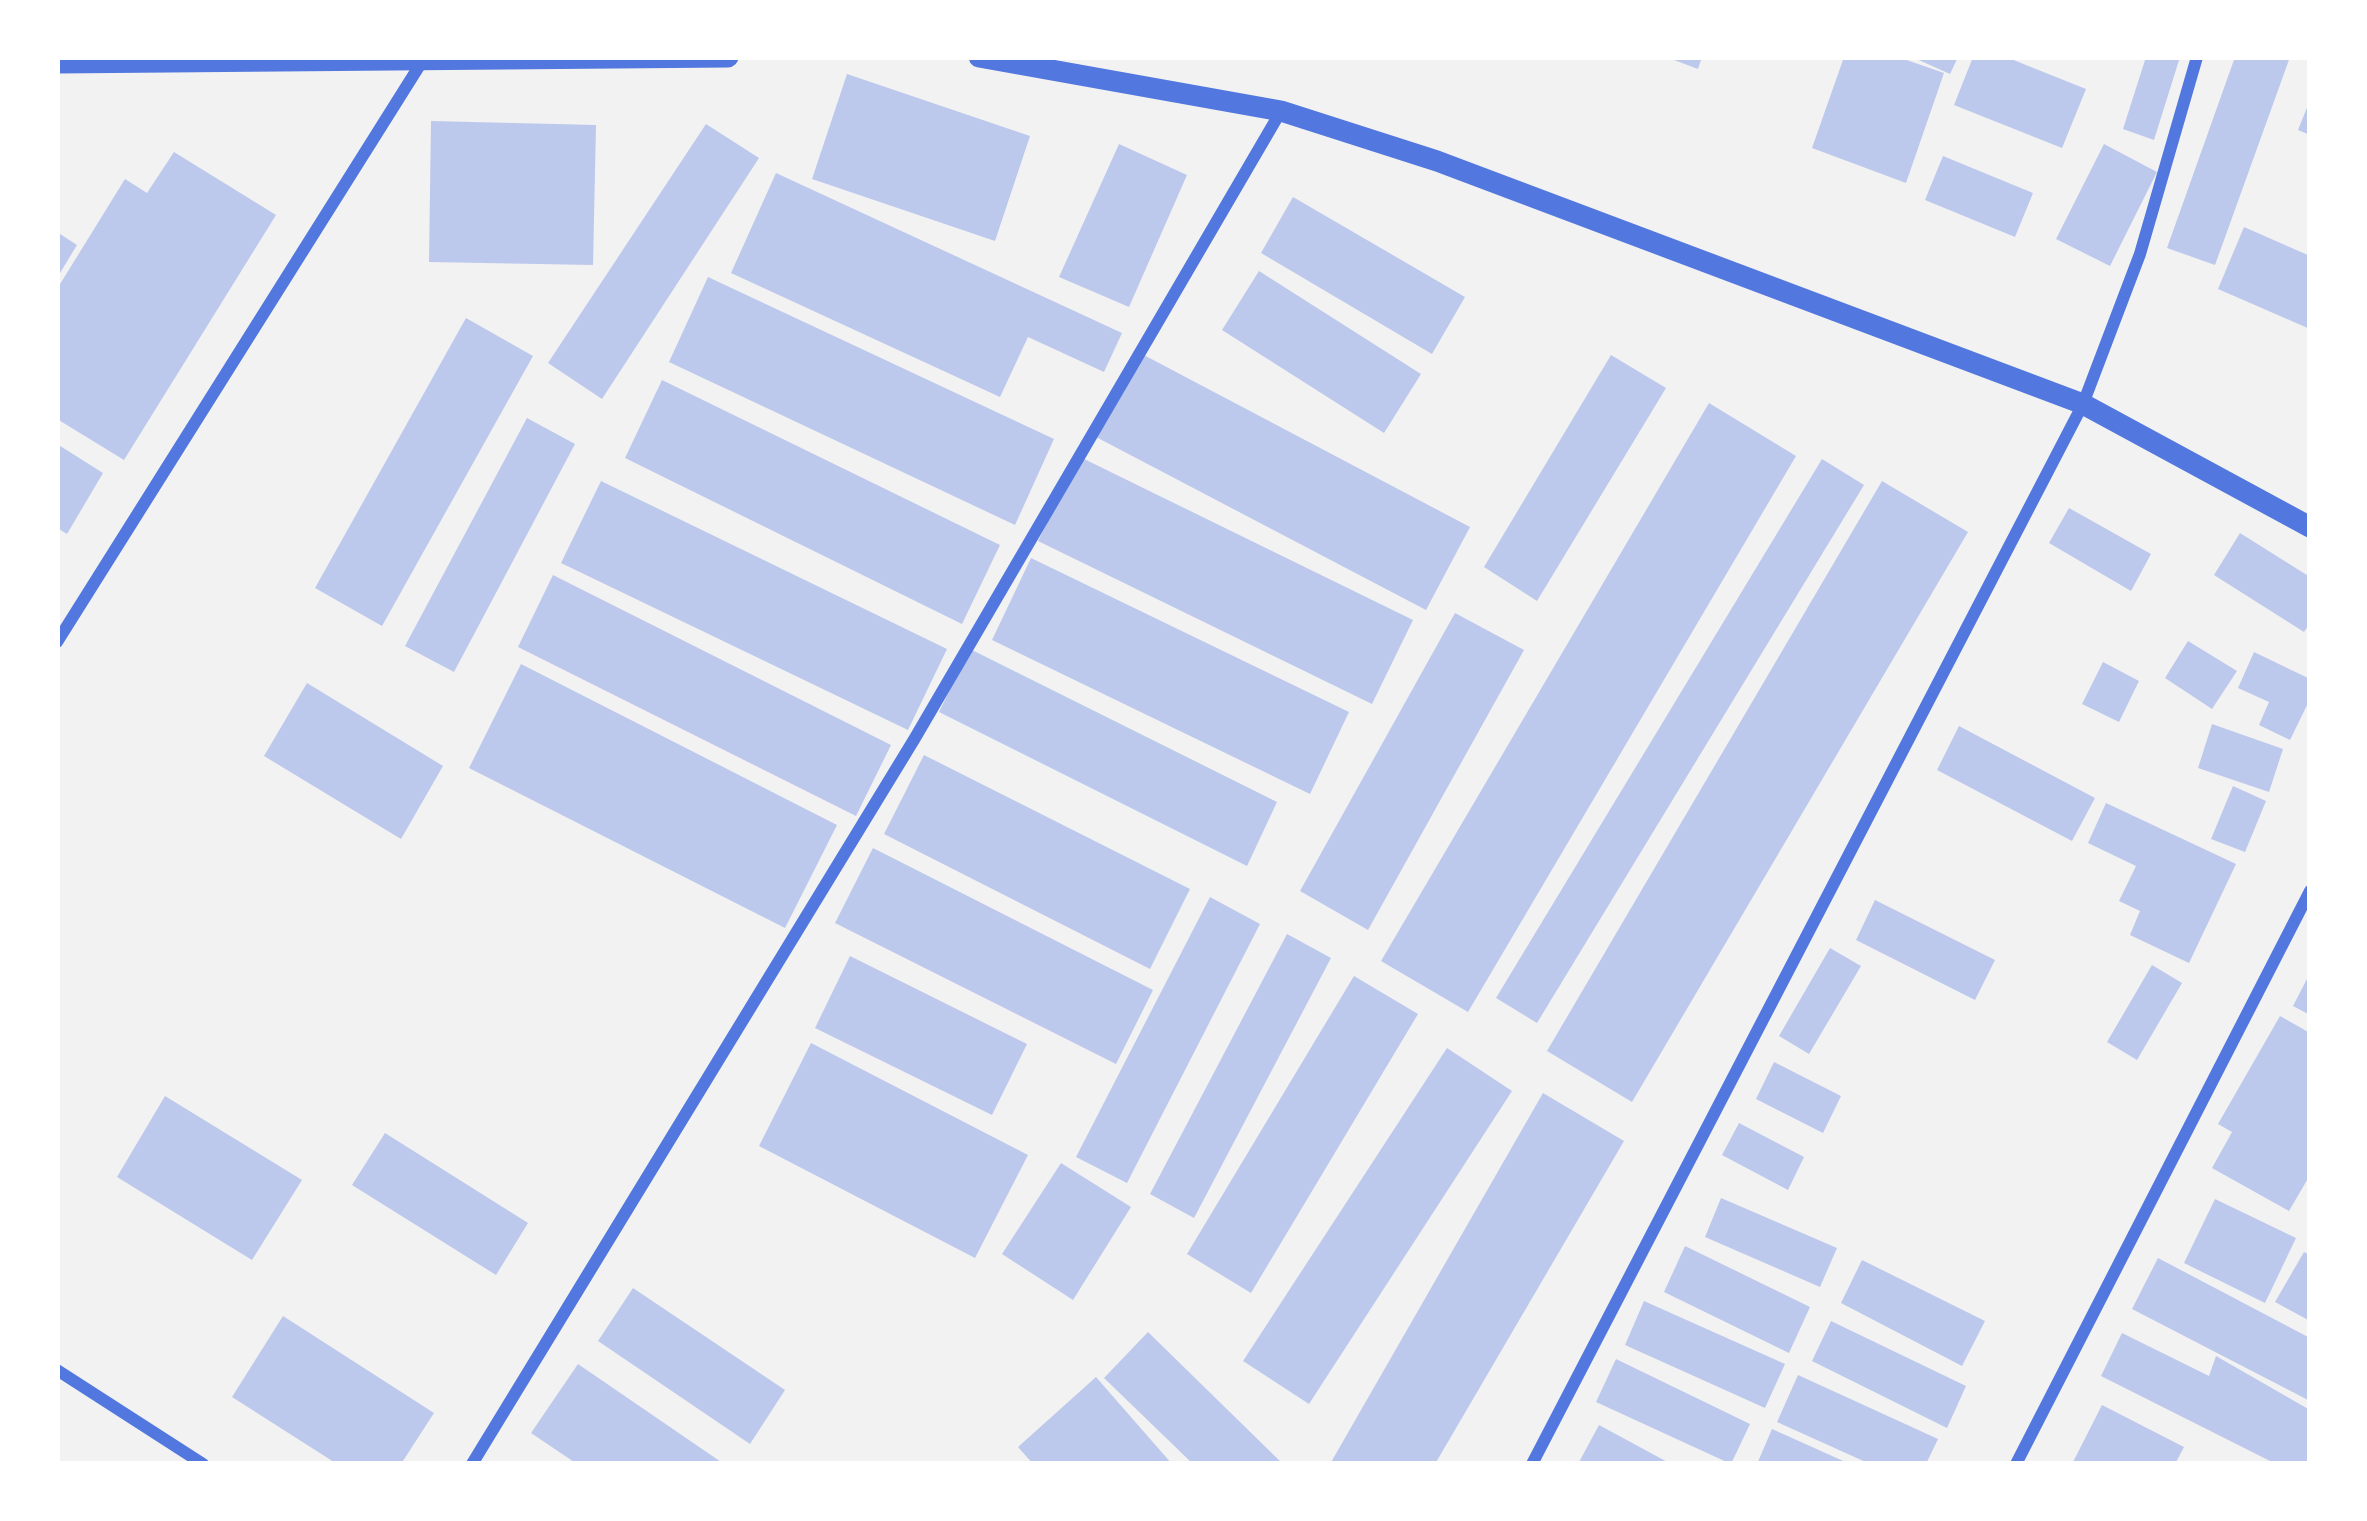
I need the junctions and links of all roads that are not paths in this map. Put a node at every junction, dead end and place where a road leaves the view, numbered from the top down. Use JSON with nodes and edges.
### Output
{"nodes":[{"id":1,"x":728,"y":57,"type":"edge"},
{"id":2,"x":979,"y":57,"type":"edge"},
{"id":3,"x":2197,"y":57,"type":"edge"},
{"id":4,"x":423,"y":60,"type":"junction"},
{"id":5,"x":57,"y":63,"type":"edge"},
{"id":6,"x":1281,"y":111,"type":"junction"},
{"id":7,"x":2083,"y":404,"type":"junction"},
{"id":8,"x":2310,"y":527,"type":"edge"},
{"id":9,"x":57,"y":642,"type":"edge"},
{"id":10,"x":2310,"y":891,"type":"edge"},
{"id":11,"x":57,"y":1370,"type":"edge"},
{"id":12,"x":203,"y":1464,"type":"edge"},
{"id":13,"x":472,"y":1464,"type":"edge"},
{"id":14,"x":1532,"y":1464,"type":"edge"},
{"id":15,"x":2016,"y":1464,"type":"edge"}],
"edges":[{"from":1,"to":4,"type":"street"},
{"from":2,"to":6,"type":"street"},
{"from":3,"to":7,"type":"street"},
{"from":4,"to":5,"type":"street"},
{"from":4,"to":9,"type":"street"},
{"from":6,"to":7,"type":"street"},
{"from":6,"to":13,"type":"street"},
{"from":7,"to":8,"type":"street"},
{"from":7,"to":14,"type":"street"},
{"from":10,"to":15,"type":"street"},
{"from":11,"to":12,"type":"street"}]}
